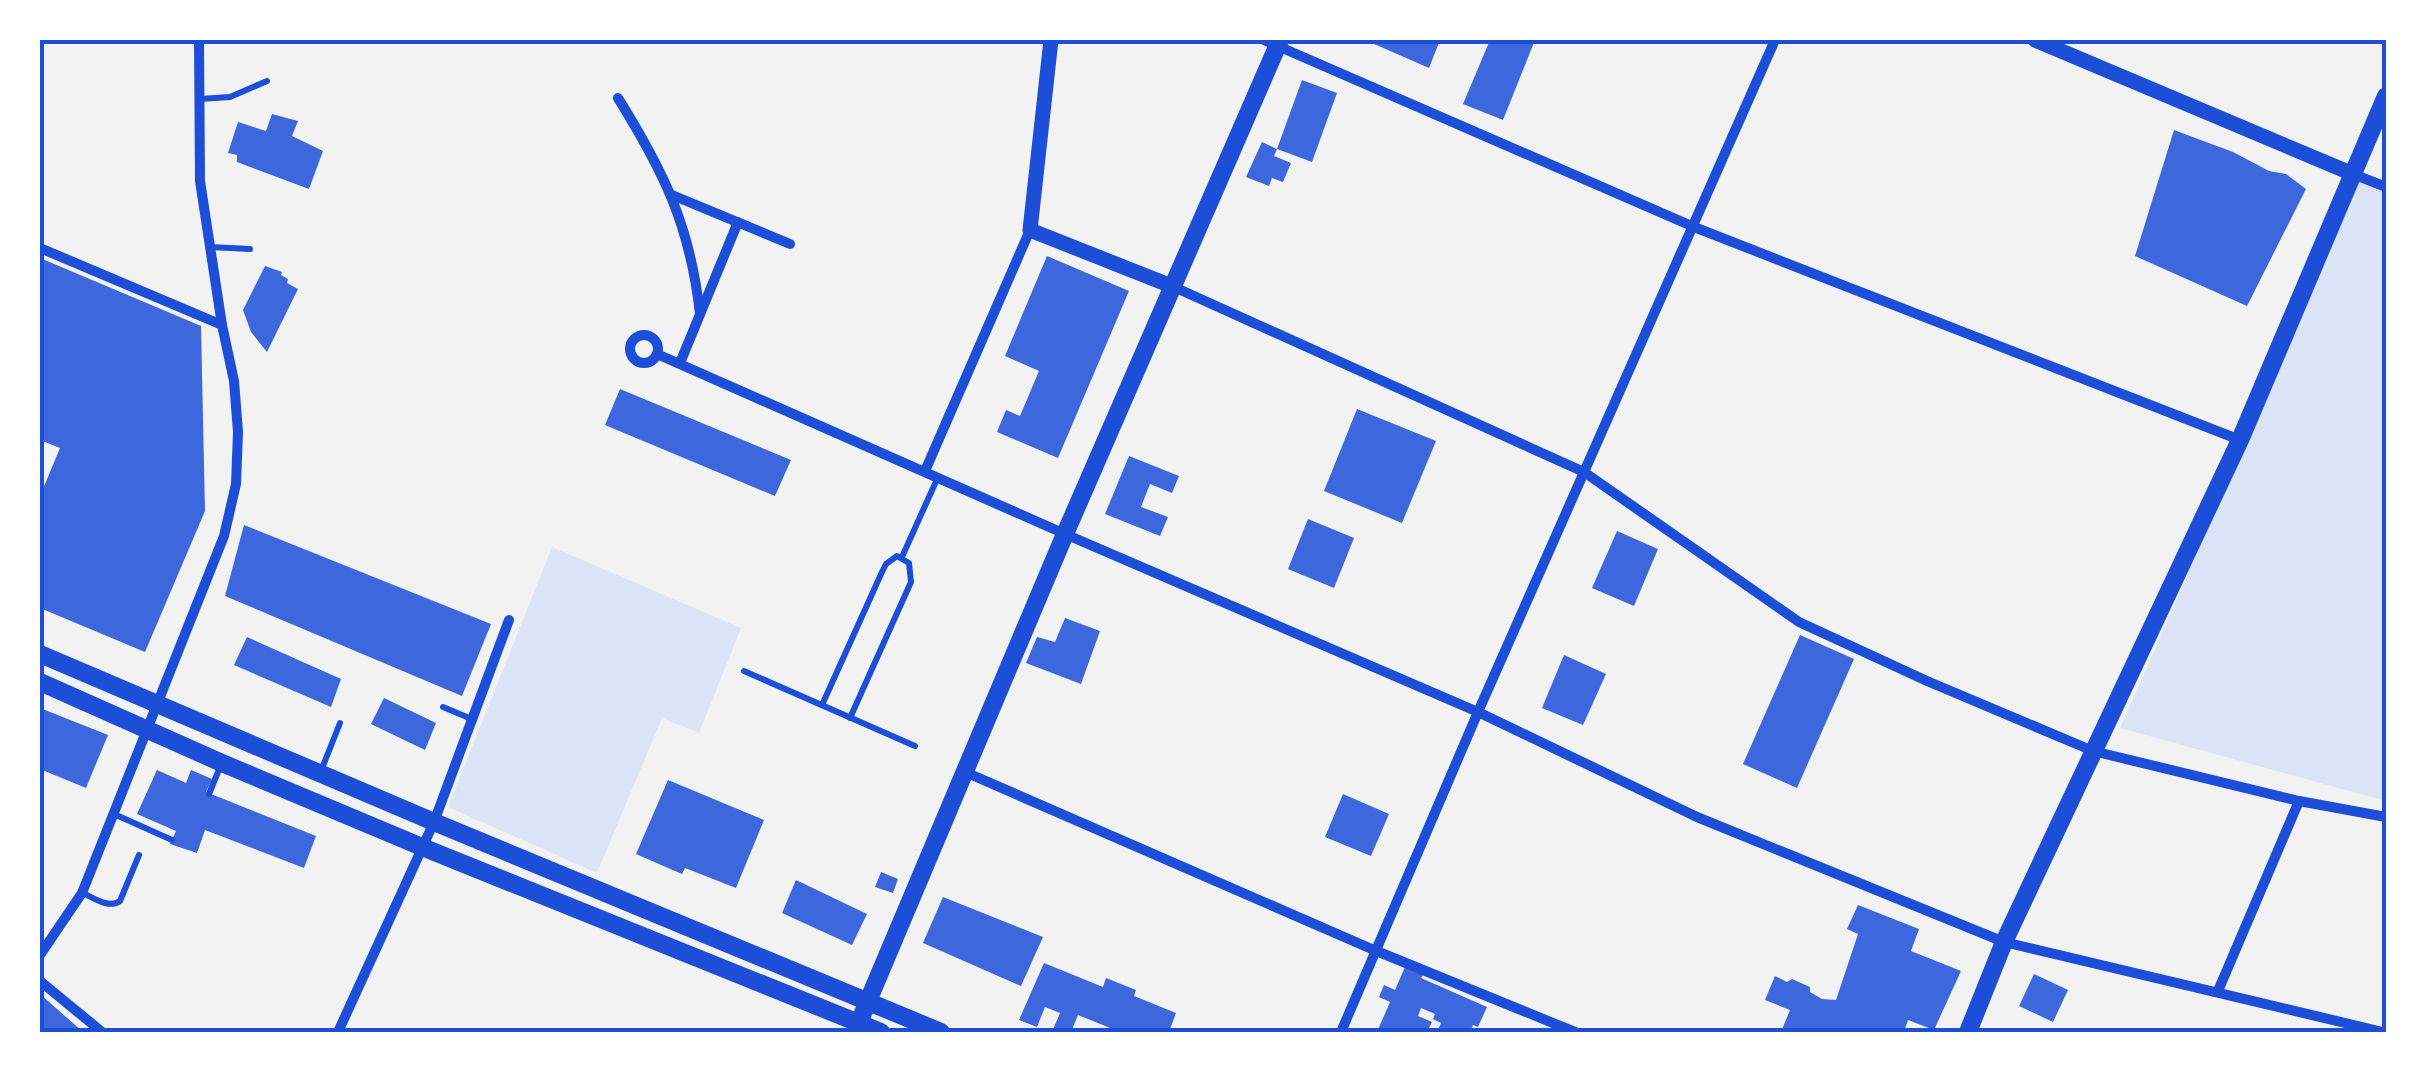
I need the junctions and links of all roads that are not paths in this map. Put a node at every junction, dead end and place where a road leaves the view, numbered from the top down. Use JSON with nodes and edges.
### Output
{"nodes":[{"id":1,"x":199,"y":40,"type":"edge"},
{"id":2,"x":1051,"y":40,"type":"edge"},
{"id":3,"x":1775,"y":40,"type":"edge"},
{"id":4,"x":2035,"y":40,"type":"edge"},
{"id":5,"x":1274,"y":42,"type":"edge"},
{"id":6,"x":267,"y":81,"type":"dead end"},
{"id":7,"x":2386,"y":96,"type":"edge"},
{"id":8,"x":618,"y":98,"type":"dead end"},
{"id":9,"x":198,"y":99,"type":"junction"},
{"id":10,"x":2353,"y":174,"type":"junction"},
{"id":11,"x":2386,"y":187,"type":"edge"},
{"id":12,"x":672,"y":195,"type":"junction"},
{"id":13,"x":738,"y":222,"type":"junction"},
{"id":14,"x":1694,"y":227,"type":"junction"},
{"id":15,"x":1030,"y":230,"type":"junction"},
{"id":16,"x":790,"y":244,"type":"dead end"},
{"id":17,"x":209,"y":247,"type":"junction"},
{"id":18,"x":40,"y":248,"type":"edge"},
{"id":19,"x":250,"y":249,"type":"dead end"},
{"id":20,"x":1174,"y":287,"type":"junction"},
{"id":21,"x":700,"y":314,"type":"junction"},
{"id":22,"x":222,"y":325,"type":"junction"},
{"id":23,"x":657,"y":354,"type":"dead end"},
{"id":24,"x":680,"y":363,"type":"junction"},
{"id":25,"x":2240,"y":440,"type":"junction"},
{"id":26,"x":925,"y":471,"type":"junction"},
{"id":27,"x":1584,"y":472,"type":"junction"},
{"id":28,"x":938,"y":477,"type":"junction"},
{"id":29,"x":1066,"y":534,"type":"junction"},
{"id":30,"x":902,"y":558,"type":"junction"},
{"id":31,"x":510,"y":620,"type":"dead end"},
{"id":32,"x":40,"y":654,"type":"edge"},
{"id":33,"x":744,"y":671,"type":"dead end"},
{"id":34,"x":40,"y":682,"type":"edge"},
{"id":35,"x":158,"y":704,"type":"junction"},
{"id":36,"x":822,"y":705,"type":"junction"},
{"id":37,"x":443,"y":707,"type":"dead end"},
{"id":38,"x":1478,"y":712,"type":"junction"},
{"id":39,"x":850,"y":718,"type":"junction"},
{"id":40,"x":474,"y":720,"type":"junction"},
{"id":41,"x":340,"y":723,"type":"dead end"},
{"id":42,"x":147,"y":729,"type":"junction"},
{"id":43,"x":914,"y":746,"type":"dead end"},
{"id":44,"x":2093,"y":751,"type":"junction"},
{"id":45,"x":222,"y":763,"type":"junction"},
{"id":46,"x":320,"y":772,"type":"junction"},
{"id":47,"x":965,"y":772,"type":"junction"},
{"id":48,"x":209,"y":794,"type":"dead end"},
{"id":49,"x":2299,"y":801,"type":"junction"},
{"id":50,"x":114,"y":814,"type":"junction"},
{"id":51,"x":2386,"y":817,"type":"edge"},
{"id":52,"x":434,"y":822,"type":"junction"},
{"id":53,"x":172,"y":840,"type":"dead end"},
{"id":54,"x":422,"y":846,"type":"junction"},
{"id":55,"x":140,"y":854,"type":"dead end"},
{"id":56,"x":82,"y":893,"type":"junction"},
{"id":57,"x":2004,"y":942,"type":"junction"},
{"id":58,"x":1374,"y":950,"type":"junction"},
{"id":59,"x":40,"y":955,"type":"edge"},
{"id":60,"x":40,"y":982,"type":"edge"},
{"id":61,"x":2218,"y":991,"type":"junction"},
{"id":62,"x":868,"y":1001,"type":"junction"},
{"id":63,"x":857,"y":1027,"type":"edge"},
{"id":64,"x":102,"y":1032,"type":"edge"},
{"id":65,"x":338,"y":1032,"type":"edge"},
{"id":66,"x":881,"y":1032,"type":"edge"},
{"id":67,"x":941,"y":1032,"type":"edge"},
{"id":68,"x":1341,"y":1032,"type":"edge"},
{"id":69,"x":1576,"y":1032,"type":"edge"},
{"id":70,"x":1968,"y":1032,"type":"edge"},
{"id":71,"x":2383,"y":1032,"type":"edge"}],
"edges":[{"from":1,"to":9,"type":"street"},
{"from":2,"to":15,"type":"street"},
{"from":3,"to":14,"type":"street"},
{"from":4,"to":10,"type":"street"},
{"from":5,"to":14,"type":"street"},
{"from":5,"to":20,"type":"main road"},
{"from":6,"to":9,"type":"lane"},
{"from":7,"to":10,"type":"main road"},
{"from":8,"to":12,"type":"street"},
{"from":9,"to":17,"type":"street"},
{"from":10,"to":11,"type":"street"},
{"from":10,"to":25,"type":"main road"},
{"from":12,"to":13,"type":"street"},
{"from":12,"to":21,"type":"street"},
{"from":13,"to":16,"type":"street"},
{"from":13,"to":21,"type":"street"},
{"from":14,"to":25,"type":"street"},
{"from":14,"to":27,"type":"street"},
{"from":15,"to":20,"type":"street"},
{"from":15,"to":26,"type":"street"},
{"from":17,"to":19,"type":"lane"},
{"from":17,"to":22,"type":"street"},
{"from":18,"to":22,"type":"street"},
{"from":20,"to":27,"type":"street"},
{"from":20,"to":29,"type":"main road"},
{"from":21,"to":24,"type":"street"},
{"from":22,"to":35,"type":"street"},
{"from":23,"to":24,"type":"street"},
{"from":24,"to":26,"type":"street"},
{"from":25,"to":44,"type":"main road"},
{"from":26,"to":28,"type":"street"},
{"from":27,"to":38,"type":"street"},
{"from":27,"to":44,"type":"street"},
{"from":28,"to":29,"type":"street"},
{"from":28,"to":30,"type":"lane"},
{"from":29,"to":38,"type":"street"},
{"from":29,"to":47,"type":"main road"},
{"from":30,"to":36,"type":"lane"},
{"from":30,"to":39,"type":"lane"},
{"from":31,"to":40,"type":"street"},
{"from":32,"to":35,"type":"main road"},
{"from":33,"to":36,"type":"lane"},
{"from":34,"to":42,"type":"main road"},
{"from":35,"to":42,"type":"street"},
{"from":35,"to":46,"type":"main road"},
{"from":36,"to":39,"type":"lane"},
{"from":37,"to":40,"type":"lane"},
{"from":38,"to":57,"type":"street"},
{"from":38,"to":58,"type":"street"},
{"from":39,"to":43,"type":"lane"},
{"from":40,"to":52,"type":"street"},
{"from":41,"to":46,"type":"lane"},
{"from":42,"to":45,"type":"main road"},
{"from":42,"to":50,"type":"street"},
{"from":44,"to":49,"type":"street"},
{"from":44,"to":57,"type":"main road"},
{"from":45,"to":48,"type":"lane"},
{"from":45,"to":54,"type":"main road"},
{"from":46,"to":52,"type":"main road"},
{"from":47,"to":58,"type":"street"},
{"from":47,"to":62,"type":"main road"},
{"from":49,"to":51,"type":"street"},
{"from":49,"to":61,"type":"street"},
{"from":50,"to":53,"type":"lane"},
{"from":50,"to":56,"type":"street"},
{"from":52,"to":54,"type":"street"},
{"from":52,"to":62,"type":"main road"},
{"from":54,"to":63,"type":"main road"},
{"from":54,"to":65,"type":"street"},
{"from":55,"to":56,"type":"lane"},
{"from":56,"to":59,"type":"street"},
{"from":57,"to":61,"type":"street"},
{"from":57,"to":70,"type":"main road"},
{"from":58,"to":68,"type":"street"},
{"from":58,"to":69,"type":"street"},
{"from":60,"to":64,"type":"street"},
{"from":61,"to":71,"type":"street"},
{"from":62,"to":63,"type":"main road"},
{"from":62,"to":67,"type":"main road"},
{"from":63,"to":66,"type":"main road"}]}
